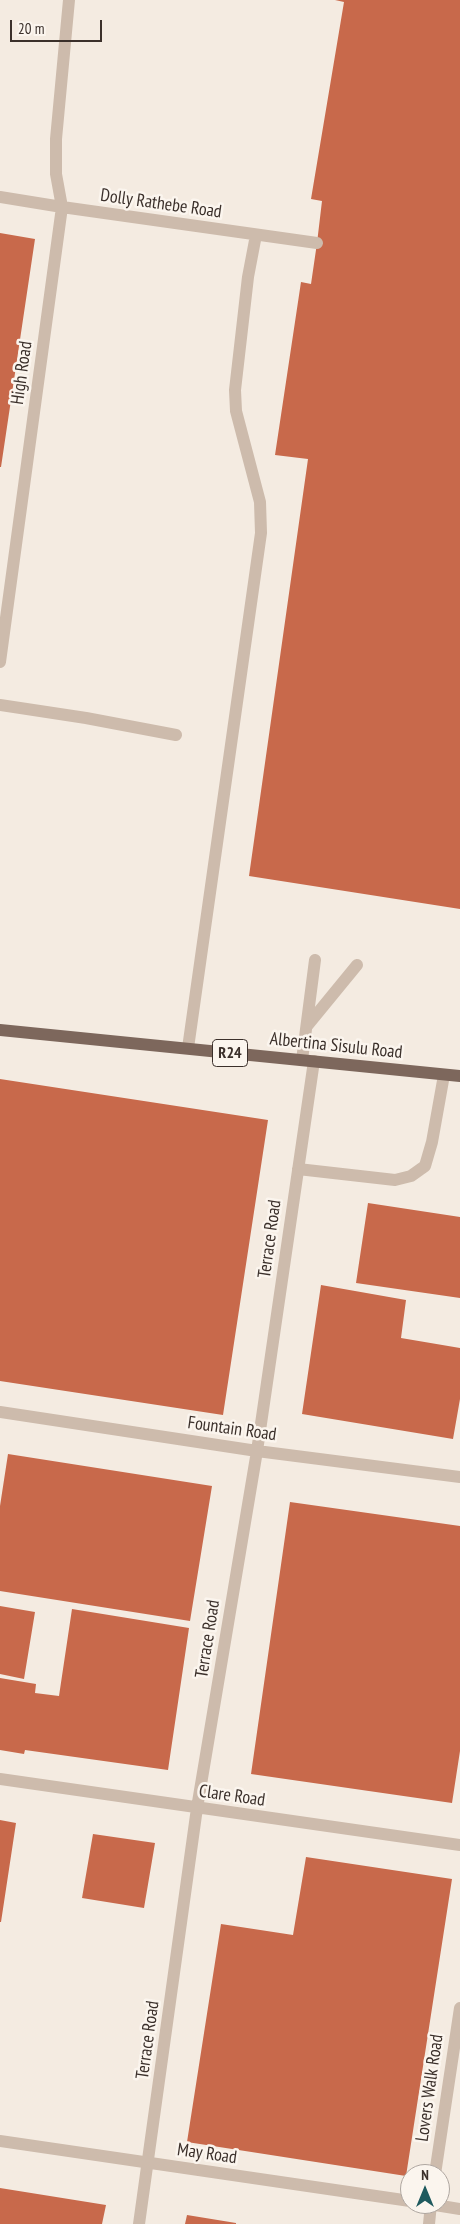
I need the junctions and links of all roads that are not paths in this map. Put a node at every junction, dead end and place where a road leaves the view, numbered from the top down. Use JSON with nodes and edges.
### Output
{"nodes":[{"id":1,"x":68,"y":0,"type":"edge"},
{"id":2,"x":0,"y":197,"type":"edge"},
{"id":3,"x":62,"y":207,"type":"junction"},
{"id":4,"x":256,"y":234,"type":"junction"},
{"id":5,"x":317,"y":243,"type":"dead end"},
{"id":6,"x":0,"y":662,"type":"edge"},
{"id":7,"x":0,"y":705,"type":"edge"},
{"id":8,"x":176,"y":735,"type":"dead end"},
{"id":9,"x":315,"y":960,"type":"dead end"},
{"id":10,"x":357,"y":965,"type":"dead end"},
{"id":11,"x":306,"y":1026,"type":"junction"},
{"id":12,"x":0,"y":1030,"type":"edge"},
{"id":13,"x":188,"y":1048,"type":"junction"},
{"id":14,"x":308,"y":1060,"type":"junction"},
{"id":15,"x":444,"y":1075,"type":"junction"},
{"id":16,"x":460,"y":1076,"type":"edge"},
{"id":17,"x":298,"y":1169,"type":"junction"},
{"id":18,"x":0,"y":1412,"type":"edge"},
{"id":19,"x":256,"y":1450,"type":"junction"},
{"id":20,"x":460,"y":1477,"type":"edge"},
{"id":21,"x":0,"y":1779,"type":"edge"},
{"id":22,"x":197,"y":1808,"type":"junction"},
{"id":23,"x":460,"y":1845,"type":"edge"},
{"id":24,"x":460,"y":2008,"type":"edge"},
{"id":25,"x":0,"y":2141,"type":"edge"},
{"id":26,"x":149,"y":2163,"type":"junction"},
{"id":27,"x":437,"y":2164,"type":"edge"},
{"id":28,"x":400,"y":2200,"type":"edge"},
{"id":29,"x":139,"y":2224,"type":"edge"}],
"edges":[{"from":1,"to":3,"type":"street","name":"High Road"},
{"from":2,"to":3,"type":"street","name":"Dolly Rathebe Road"},
{"from":3,"to":4,"type":"street","name":"Dolly Rathebe Road"},
{"from":3,"to":6,"type":"street","name":"High Road"},
{"from":4,"to":5,"type":"street","name":"Dolly Rathebe Road"},
{"from":4,"to":13,"type":"street"},
{"from":7,"to":8,"type":"street"},
{"from":9,"to":11,"type":"street","name":"Terrace Road"},
{"from":10,"to":11,"type":"street"},
{"from":11,"to":14,"type":"street","name":"Terrace Road"},
{"from":12,"to":13,"type":"main road","name":"Albertina Sisulu Road","number":"R24"},
{"from":13,"to":14,"type":"main road","name":"Albertina Sisulu Road","number":"R24"},
{"from":14,"to":15,"type":"main road","name":"Albertina Sisulu Road","number":"R24"},
{"from":14,"to":17,"type":"street","name":"Terrace Road"},
{"from":15,"to":16,"type":"main road","name":"Albertina Sisulu Road","number":"R24"},
{"from":15,"to":17,"type":"street"},
{"from":17,"to":19,"type":"street","name":"Terrace Road"},
{"from":18,"to":19,"type":"street","name":"Fountain Road"},
{"from":19,"to":20,"type":"street","name":"Fountain Road"},
{"from":19,"to":22,"type":"street","name":"Terrace Road"},
{"from":21,"to":22,"type":"street","name":"Clare Road"},
{"from":22,"to":23,"type":"street","name":"Clare Road"},
{"from":22,"to":26,"type":"street","name":"Terrace Road"},
{"from":24,"to":27,"type":"street","name":"Lovers Walk Road"},
{"from":25,"to":26,"type":"street","name":"May Road"},
{"from":26,"to":28,"type":"street","name":"May Road"},
{"from":26,"to":29,"type":"street","name":"Terrace Road"}]}
